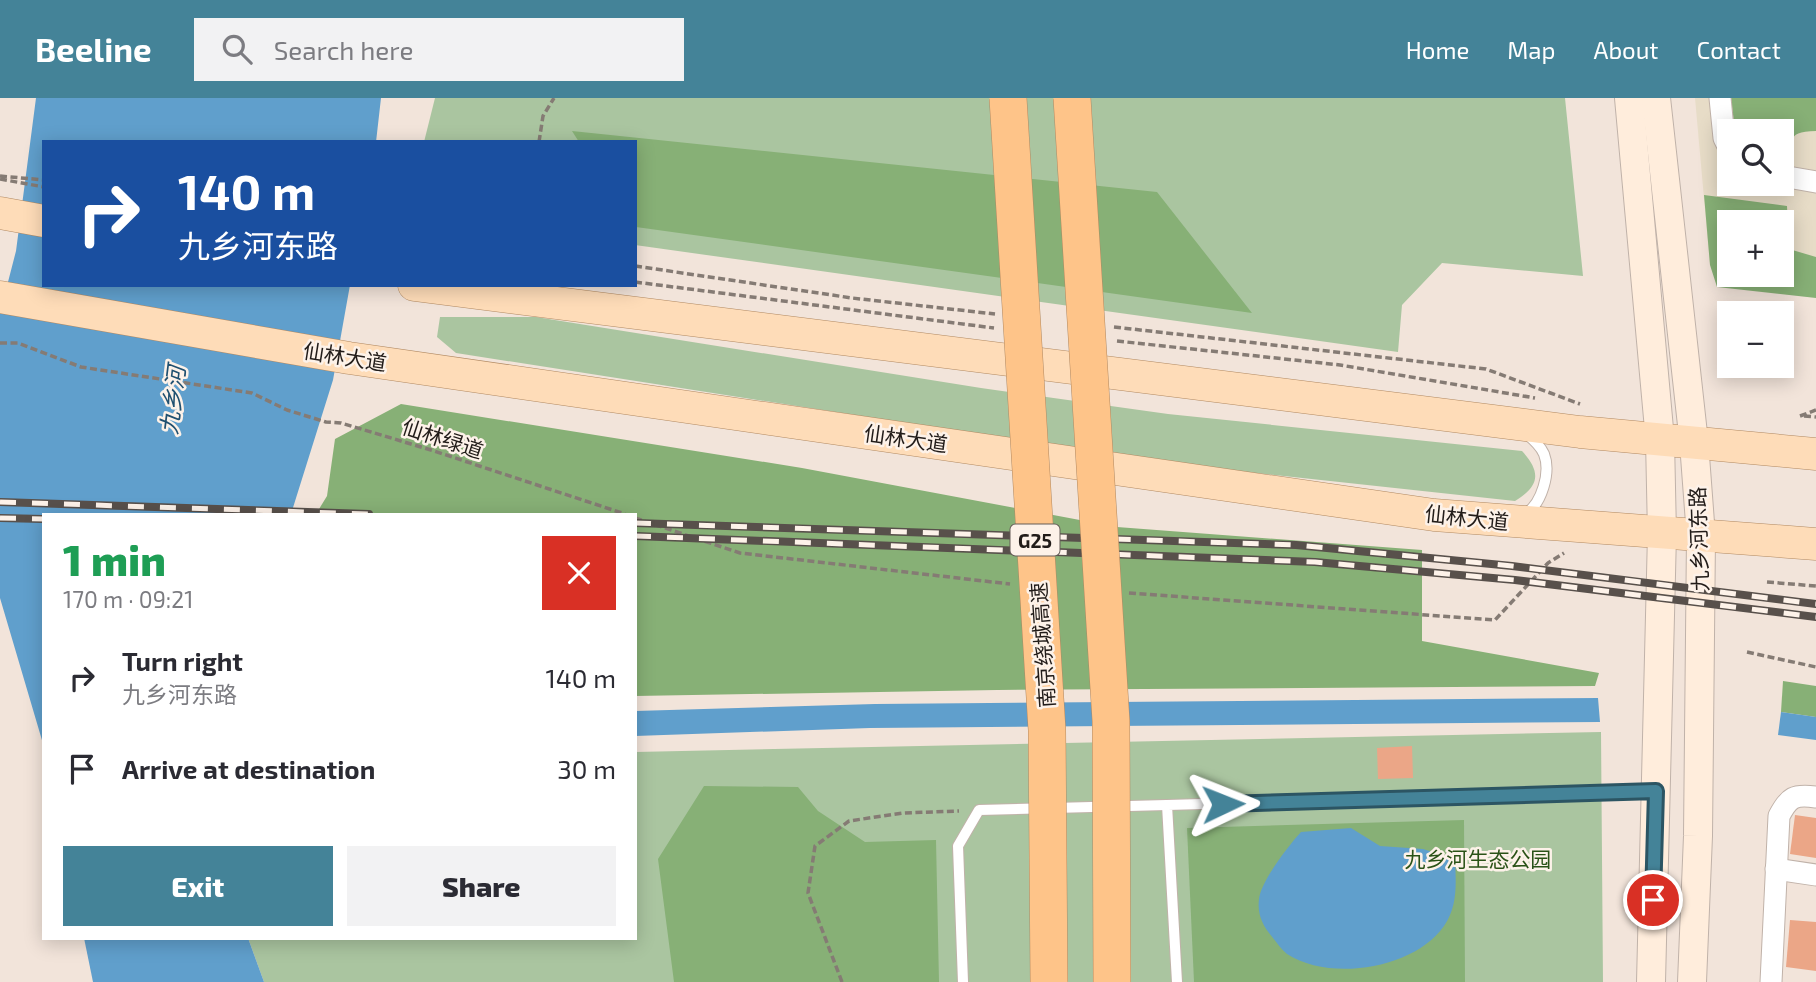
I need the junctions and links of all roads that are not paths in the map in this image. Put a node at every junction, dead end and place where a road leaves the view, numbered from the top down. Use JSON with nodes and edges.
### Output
{"nodes":[{"id":1,"x":1008,"y":98,"type":"edge"},
{"id":2,"x":1072,"y":98,"type":"edge"},
{"id":3,"x":1629,"y":98,"type":"edge"},
{"id":4,"x":1656,"y":98,"type":"edge"},
{"id":5,"x":1720,"y":98,"type":"edge"},
{"id":6,"x":1722,"y":119,"type":"edge"},
{"id":7,"x":1794,"y":178,"type":"edge"},
{"id":8,"x":1816,"y":182,"type":"edge"},
{"id":9,"x":430,"y":287,"type":"edge"},
{"id":10,"x":0,"y":298,"type":"edge"},
{"id":11,"x":1514,"y":424,"type":"junction"},
{"id":12,"x":1660,"y":440,"type":"junction"},
{"id":13,"x":1693,"y":443,"type":"junction"},
{"id":14,"x":1816,"y":454,"type":"edge"},
{"id":15,"x":1510,"y":522,"type":"junction"},
{"id":16,"x":1662,"y":534,"type":"junction"},
{"id":17,"x":1701,"y":536,"type":"junction"},
{"id":18,"x":1816,"y":544,"type":"edge"},
{"id":19,"x":1656,"y":791,"type":"junction"},
{"id":20,"x":1816,"y":797,"type":"edge"},
{"id":21,"x":1167,"y":805,"type":"junction"},
{"id":22,"x":1776,"y":869,"type":"junction"},
{"id":23,"x":1816,"y":875,"type":"edge"},
{"id":24,"x":963,"y":982,"type":"edge"},
{"id":25,"x":1049,"y":982,"type":"edge"},
{"id":26,"x":1112,"y":982,"type":"edge"},
{"id":27,"x":1177,"y":982,"type":"edge"},
{"id":28,"x":1651,"y":982,"type":"edge"},
{"id":29,"x":1692,"y":982,"type":"edge"},
{"id":30,"x":1771,"y":982,"type":"edge"}],
"edges":[{"from":1,"to":25,"type":"highway","name":"南京绕城高速","number":"G25","bridge":true},
{"from":2,"to":26,"type":"highway","bridge":true},
{"from":3,"to":12,"type":"main road","name":"九乡河东路"},
{"from":4,"to":13,"type":"main road","name":"九乡河东路"},
{"from":5,"to":6,"type":"street"},
{"from":7,"to":8,"type":"street"},
{"from":9,"to":11,"type":"main road"},
{"from":10,"to":15,"type":"main road","name":"仙林大道"},
{"from":11,"to":12,"type":"main road"},
{"from":11,"to":15,"type":"lane"},
{"from":12,"to":13,"type":"main road"},
{"from":12,"to":16,"type":"main road","name":"九乡河东路"},
{"from":13,"to":14,"type":"main road"},
{"from":13,"to":17,"type":"main road","name":"九乡河东路"},
{"from":15,"to":16,"type":"main road","name":"仙林大道"},
{"from":16,"to":17,"type":"main road","name":"仙林大道"},
{"from":16,"to":19,"type":"main road","name":"九乡河东路"},
{"from":17,"to":18,"type":"main road","name":"仙林大道"},
{"from":17,"to":29,"type":"main road","name":"九乡河东路"},
{"from":19,"to":21,"type":"lane"},
{"from":19,"to":28,"type":"main road","name":"九乡河东路"},
{"from":20,"to":22,"type":"street"},
{"from":21,"to":24,"type":"lane"},
{"from":21,"to":27,"type":"lane"},
{"from":22,"to":23,"type":"street"},
{"from":22,"to":30,"type":"street"}]}
